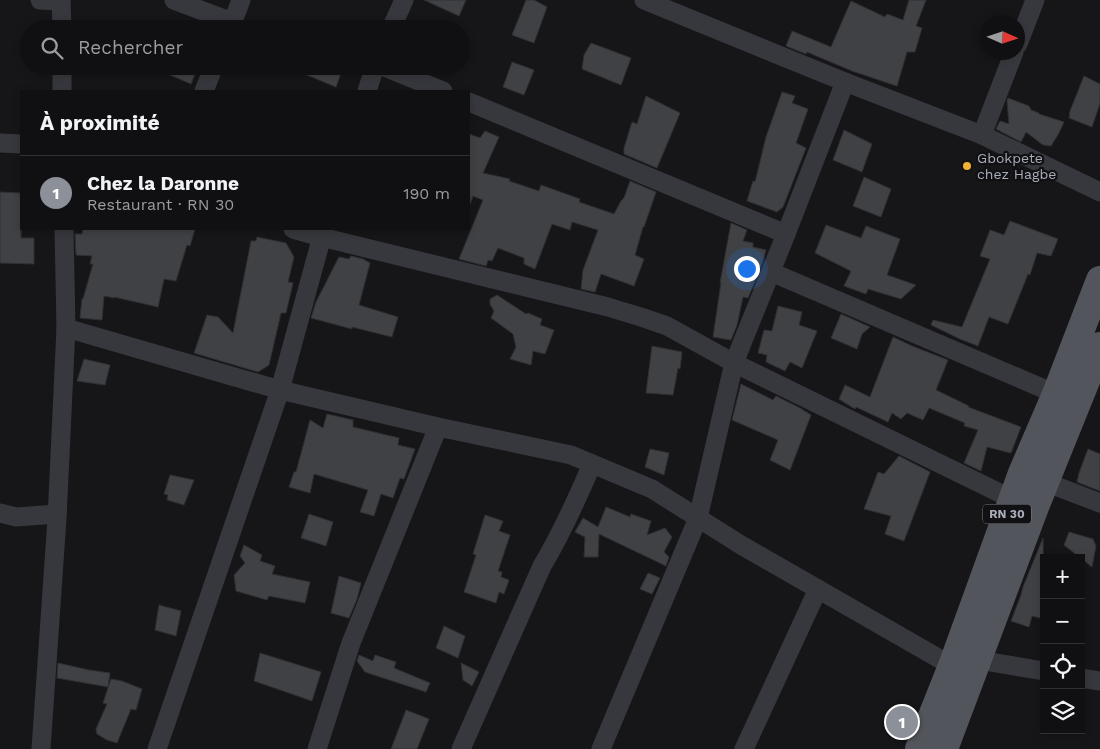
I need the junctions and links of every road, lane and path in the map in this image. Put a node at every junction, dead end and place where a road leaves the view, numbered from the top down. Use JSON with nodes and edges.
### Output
{"nodes":[{"id":1,"x":40,"y":0,"type":"edge"},
{"id":2,"x":174,"y":0,"type":"edge"},
{"id":3,"x":241,"y":0,"type":"edge"},
{"id":4,"x":404,"y":0,"type":"edge"},
{"id":5,"x":644,"y":0,"type":"edge"},
{"id":6,"x":1035,"y":0,"type":"edge"},
{"id":7,"x":61,"y":1,"type":"edge"},
{"id":8,"x":62,"y":20,"type":"edge"},
{"id":9,"x":218,"y":20,"type":"edge"},
{"id":10,"x":233,"y":20,"type":"edge"},
{"id":11,"x":395,"y":20,"type":"edge"},
{"id":12,"x":1025,"y":26,"type":"edge"},
{"id":13,"x":1011,"y":60,"type":"edge"},
{"id":14,"x":62,"y":75,"type":"edge"},
{"id":15,"x":210,"y":75,"type":"edge"},
{"id":16,"x":372,"y":75,"type":"edge"},
{"id":17,"x":404,"y":75,"type":"edge"},
{"id":18,"x":844,"y":82,"type":"junction"},
{"id":19,"x":62,"y":90,"type":"edge"},
{"id":20,"x":204,"y":90,"type":"edge"},
{"id":21,"x":367,"y":90,"type":"edge"},
{"id":22,"x":441,"y":90,"type":"edge"},
{"id":23,"x":470,"y":102,"type":"edge"},
{"id":24,"x":982,"y":135,"type":"junction"},
{"id":25,"x":0,"y":143,"type":"edge"},
{"id":26,"x":20,"y":144,"type":"edge"},
{"id":27,"x":1100,"y":192,"type":"edge"},
{"id":28,"x":64,"y":230,"type":"edge"},
{"id":29,"x":300,"y":230,"type":"edge"},
{"id":30,"x":322,"y":233,"type":"edge"},
{"id":31,"x":786,"y":234,"type":"junction"},
{"id":32,"x":771,"y":272,"type":"junction"},
{"id":33,"x":1100,"y":280,"type":"edge"},
{"id":34,"x":66,"y":328,"type":"junction"},
{"id":35,"x":1100,"y":346,"type":"edge"},
{"id":36,"x":734,"y":363,"type":"junction"},
{"id":37,"x":280,"y":390,"type":"junction"},
{"id":38,"x":1056,"y":394,"type":"junction"},
{"id":39,"x":438,"y":427,"type":"junction"},
{"id":40,"x":592,"y":464,"type":"junction"},
{"id":41,"x":1045,"y":482,"type":"junction"},
{"id":42,"x":1012,"y":500,"type":"junction"},
{"id":43,"x":1100,"y":503,"type":"edge"},
{"id":44,"x":0,"y":513,"type":"edge"},
{"id":45,"x":57,"y":514,"type":"junction"},
{"id":46,"x":698,"y":518,"type":"junction"},
{"id":47,"x":818,"y":590,"type":"junction"},
{"id":48,"x":978,"y":660,"type":"junction"},
{"id":49,"x":952,"y":666,"type":"junction"},
{"id":50,"x":1040,"y":670,"type":"edge"},
{"id":51,"x":1085,"y":679,"type":"edge"},
{"id":52,"x":1100,"y":681,"type":"edge"},
{"id":53,"x":41,"y":749,"type":"edge"},
{"id":54,"x":157,"y":749,"type":"edge"},
{"id":55,"x":318,"y":749,"type":"edge"},
{"id":56,"x":461,"y":749,"type":"edge"},
{"id":57,"x":602,"y":749,"type":"edge"},
{"id":58,"x":744,"y":749,"type":"edge"},
{"id":59,"x":919,"y":749,"type":"edge"},
{"id":60,"x":944,"y":749,"type":"edge"}],
"edges":[{"from":1,"to":7,"type":"street"},
{"from":2,"to":9,"type":"street"},
{"from":3,"to":10,"type":"street"},
{"from":4,"to":11,"type":"street"},
{"from":5,"to":18,"type":"street"},
{"from":6,"to":12,"type":"street"},
{"from":7,"to":8,"type":"street"},
{"from":13,"to":24,"type":"street"},
{"from":14,"to":19,"type":"street"},
{"from":15,"to":20,"type":"street"},
{"from":16,"to":21,"type":"street"},
{"from":17,"to":22,"type":"street"},
{"from":18,"to":24,"type":"street"},
{"from":18,"to":31,"type":"street"},
{"from":23,"to":31,"type":"street"},
{"from":24,"to":27,"type":"street"},
{"from":25,"to":26,"type":"street"},
{"from":28,"to":34,"type":"street"},
{"from":29,"to":30,"type":"street"},
{"from":30,"to":36,"type":"street"},
{"from":30,"to":37,"type":"street"},
{"from":31,"to":32,"type":"street"},
{"from":32,"to":36,"type":"street"},
{"from":32,"to":38,"type":"street"},
{"from":33,"to":38,"type":"main road","number":"RN 30"},
{"from":34,"to":37,"type":"street"},
{"from":34,"to":45,"type":"street"},
{"from":35,"to":41,"type":"main road","name":"RN 30","number":"RN 30"},
{"from":36,"to":42,"type":"street"},
{"from":36,"to":46,"type":"street"},
{"from":37,"to":39,"type":"street"},
{"from":37,"to":54,"type":"street"},
{"from":38,"to":42,"type":"main road","number":"RN 30"},
{"from":39,"to":40,"type":"street"},
{"from":39,"to":55,"type":"street"},
{"from":40,"to":46,"type":"street"},
{"from":40,"to":56,"type":"street"},
{"from":41,"to":43,"type":"street"},
{"from":41,"to":48,"type":"main road","name":"RN 30","number":"RN 30"},
{"from":42,"to":49,"type":"main road","number":"RN 30"},
{"from":44,"to":45,"type":"street"},
{"from":45,"to":53,"type":"street"},
{"from":46,"to":47,"type":"street"},
{"from":46,"to":57,"type":"street"},
{"from":47,"to":49,"type":"street"},
{"from":47,"to":58,"type":"street"},
{"from":48,"to":50,"type":"street"},
{"from":48,"to":60,"type":"main road","name":"RN 30","number":"RN 30"},
{"from":49,"to":59,"type":"main road","number":"RN 30"},
{"from":51,"to":52,"type":"street"}]}
